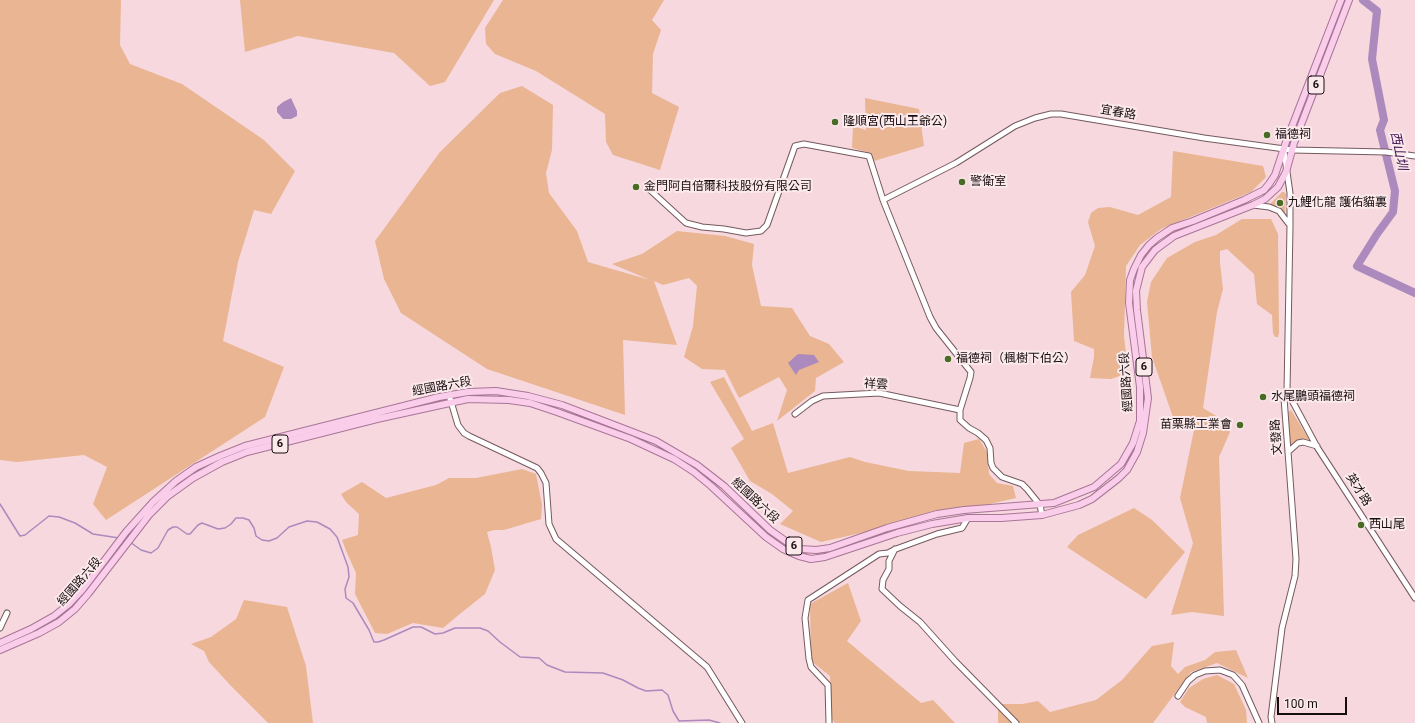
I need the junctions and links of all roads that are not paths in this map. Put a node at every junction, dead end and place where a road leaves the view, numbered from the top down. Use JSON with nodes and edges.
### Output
{"nodes":[{"id":1,"x":1341,"y":0,"type":"edge"},
{"id":2,"x":1349,"y":0,"type":"edge"},
{"id":3,"x":1284,"y":148,"type":"junction"},
{"id":4,"x":1292,"y":150,"type":"junction"},
{"id":5,"x":1415,"y":156,"type":"edge"},
{"id":6,"x":1286,"y":172,"type":"junction"},
{"id":7,"x":650,"y":190,"type":"dead end"},
{"id":8,"x":883,"y":200,"type":"junction"},
{"id":9,"x":1253,"y":205,"type":"junction"},
{"id":10,"x":1290,"y":226,"type":"junction"},
{"id":11,"x":1170,"y":230,"type":"junction"},
{"id":12,"x":1174,"y":236,"type":"junction"},
{"id":13,"x":1287,"y":391,"type":"junction"},
{"id":14,"x":449,"y":395,"type":"junction"},
{"id":15,"x":451,"y":402,"type":"junction"},
{"id":16,"x":960,"y":410,"type":"junction"},
{"id":17,"x":795,"y":414,"type":"dead end"},
{"id":18,"x":1318,"y":447,"type":"junction"},
{"id":19,"x":1288,"y":452,"type":"junction"},
{"id":20,"x":693,"y":463,"type":"junction"},
{"id":21,"x":689,"y":468,"type":"junction"},
{"id":22,"x":1040,"y":505,"type":"junction"},
{"id":23,"x":968,"y":510,"type":"junction"},
{"id":24,"x":1042,"y":515,"type":"junction"},
{"id":25,"x":968,"y":518,"type":"junction"},
{"id":26,"x":120,"y":540,"type":"junction"},
{"id":27,"x":127,"y":544,"type":"junction"},
{"id":28,"x":896,"y":548,"type":"junction"},
{"id":29,"x":1415,"y":598,"type":"edge"},
{"id":30,"x":7,"y":613,"type":"dead end"},
{"id":31,"x":0,"y":628,"type":"edge"},
{"id":32,"x":0,"y":643,"type":"edge"},
{"id":33,"x":0,"y":650,"type":"edge"},
{"id":34,"x":1178,"y":696,"type":"dead end"},
{"id":35,"x":742,"y":723,"type":"edge"},
{"id":36,"x":829,"y":723,"type":"edge"},
{"id":37,"x":1016,"y":723,"type":"edge"},
{"id":38,"x":1259,"y":723,"type":"edge"},
{"id":39,"x":1272,"y":723,"type":"edge"}],
"edges":[{"from":1,"to":3,"type":"main road","number":"6"},
{"from":2,"to":4,"type":"main road","number":"6"},
{"from":3,"to":4,"type":"street","name":"宜春路"},
{"from":3,"to":6,"type":"street","name":"文發路"},
{"from":3,"to":8,"type":"street","name":"宜春路"},
{"from":3,"to":11,"type":"main road","name":"經國路六段","number":"6"},
{"from":4,"to":5,"type":"street","name":"宜春路"},
{"from":4,"to":6,"type":"main road","number":"6"},
{"from":6,"to":9,"type":"main road","name":"經國路六段","number":"6"},
{"from":6,"to":10,"type":"street","name":"文發路"},
{"from":7,"to":8,"type":"street"},
{"from":8,"to":16,"type":"street"},
{"from":9,"to":10,"type":"street"},
{"from":9,"to":12,"type":"main road","name":"經國路六段","number":"6"},
{"from":10,"to":13,"type":"street","name":"文發路"},
{"from":11,"to":12,"type":"main road"},
{"from":11,"to":22,"type":"main road","name":"經國路六段","number":"6"},
{"from":12,"to":24,"type":"main road","name":"經國路六段","number":"6"},
{"from":13,"to":18,"type":"street","name":"英才路"},
{"from":13,"to":19,"type":"street","name":"文發路"},
{"from":14,"to":15,"type":"street"},
{"from":14,"to":20,"type":"main road","name":"經國路六段","number":"6"},
{"from":14,"to":26,"type":"main road","name":"經國路六段","number":"6"},
{"from":15,"to":21,"type":"main road","name":"經國路六段","number":"6"},
{"from":15,"to":27,"type":"main road","name":"經國路六段","number":"6"},
{"from":15,"to":35,"type":"street"},
{"from":16,"to":17,"type":"street","name":"祥雲"},
{"from":16,"to":22,"type":"street"},
{"from":18,"to":19,"type":"street"},
{"from":18,"to":29,"type":"street","name":"英才路"},
{"from":19,"to":39,"type":"street","name":"文發路"},
{"from":20,"to":21,"type":"main road"},
{"from":20,"to":23,"type":"main road","name":"經國路六段","number":"6"},
{"from":21,"to":25,"type":"main road","name":"經國路六段","number":"6"},
{"from":22,"to":23,"type":"main road","name":"經國路六段","number":"6"},
{"from":22,"to":24,"type":"street"},
{"from":23,"to":25,"type":"main road"},
{"from":24,"to":25,"type":"main road","name":"經國路六段","number":"6"},
{"from":25,"to":28,"type":"street"},
{"from":26,"to":27,"type":"main road"},
{"from":26,"to":32,"type":"main road","name":"經國路六段","number":"6"},
{"from":27,"to":33,"type":"main road","name":"經國路六段","number":"6"},
{"from":28,"to":36,"type":"street"},
{"from":28,"to":37,"type":"street"},
{"from":30,"to":31,"type":"street"},
{"from":34,"to":38,"type":"street"}]}
